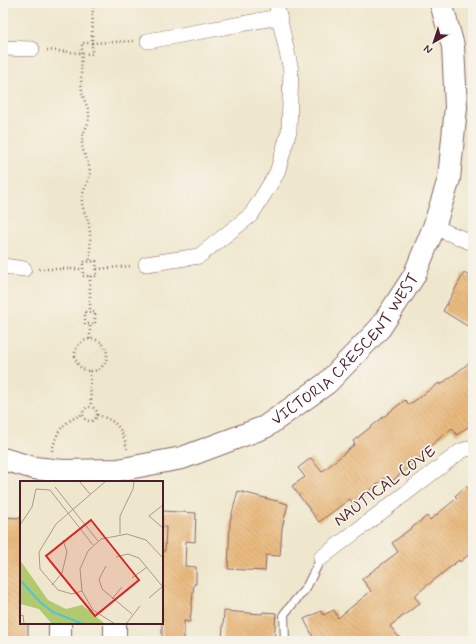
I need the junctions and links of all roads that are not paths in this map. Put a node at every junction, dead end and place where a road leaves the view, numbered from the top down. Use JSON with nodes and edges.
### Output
{"nodes":[{"id":1,"x":441,"y":3,"type":"edge"},
{"id":2,"x":277,"y":10,"type":"edge"},
{"id":3,"x":148,"y":41,"type":"road end"},
{"id":4,"x":3,"y":48,"type":"edge"},
{"id":5,"x":32,"y":49,"type":"road end"},
{"id":6,"x":434,"y":227,"type":"junction"},
{"id":7,"x":473,"y":243,"type":"edge"},
{"id":8,"x":146,"y":264,"type":"road end"},
{"id":9,"x":3,"y":266,"type":"edge"},
{"id":10,"x":24,"y":269,"type":"road end"},
{"id":11,"x":473,"y":447,"type":"edge"},
{"id":12,"x":3,"y":459,"type":"edge"},
{"id":13,"x":122,"y":473,"type":"edge"},
{"id":14,"x":58,"y":474,"type":"edge"},
{"id":15,"x":321,"y":558,"type":"joint"},
{"id":16,"x":60,"y":624,"type":"edge"},
{"id":17,"x":115,"y":624,"type":"edge"},
{"id":18,"x":60,"y":641,"type":"edge"},
{"id":19,"x":115,"y":641,"type":"edge"},
{"id":20,"x":285,"y":641,"type":"edge"}],
"edges":[{"from":1,"to":6,"type":"street","name":"VICTORIA CRESCENT WEST"},
{"from":2,"to":3,"type":"street"},
{"from":2,"to":8,"type":"street"},
{"from":4,"to":5,"type":"street"},
{"from":6,"to":7,"type":"street"},
{"from":6,"to":13,"type":"street","name":"VICTORIA CRESCENT WEST"},
{"from":9,"to":10,"type":"street"},
{"from":11,"to":15,"type":"street","name":"NAUTICAL COVE"},
{"from":12,"to":14,"type":"street","name":"VICTORIA CRESCENT WEST"},
{"from":13,"to":14,"type":"street","name":"VICTORIA CRESCENT WEST"},
{"from":15,"to":20,"type":"lane"},
{"from":16,"to":18,"type":"street"},
{"from":17,"to":19,"type":"street"}]}
